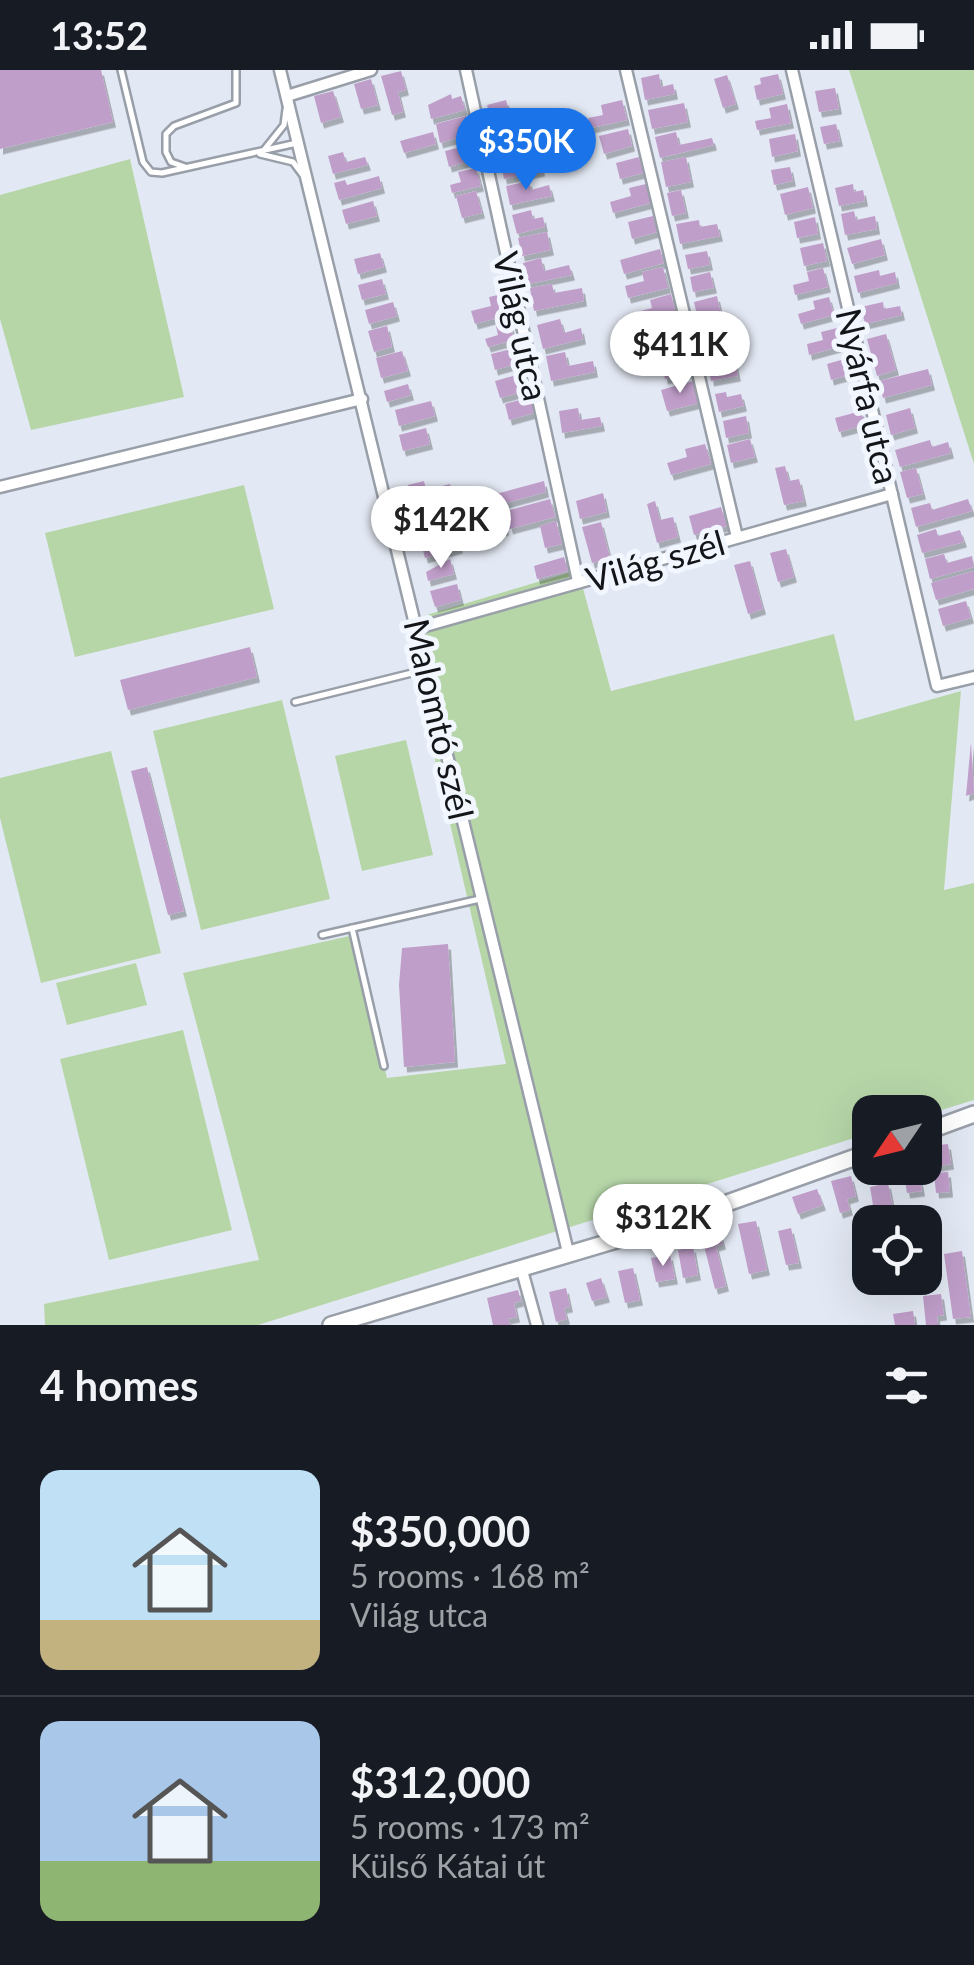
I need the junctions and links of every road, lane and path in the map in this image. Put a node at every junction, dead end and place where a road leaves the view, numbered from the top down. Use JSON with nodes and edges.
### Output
{"nodes":[{"id":1,"x":121,"y":70,"type":"edge"},
{"id":2,"x":280,"y":70,"type":"edge"},
{"id":3,"x":371,"y":70,"type":"edge"},
{"id":4,"x":466,"y":70,"type":"edge"},
{"id":5,"x":626,"y":70,"type":"edge"},
{"id":6,"x":792,"y":70,"type":"edge"},
{"id":7,"x":236,"y":73,"type":"edge"},
{"id":8,"x":287,"y":96,"type":"junction"},
{"id":9,"x":300,"y":142,"type":"junction"},
{"id":10,"x":257,"y":154,"type":"junction"},
{"id":11,"x":188,"y":168,"type":"junction"},
{"id":12,"x":310,"y":188,"type":"junction"},
{"id":13,"x":362,"y":399,"type":"junction"},
{"id":14,"x":1,"y":484,"type":"edge"},
{"id":15,"x":892,"y":494,"type":"junction"},
{"id":16,"x":737,"y":536,"type":"junction"},
{"id":17,"x":578,"y":581,"type":"junction"},
{"id":18,"x":418,"y":628,"type":"junction"},
{"id":19,"x":428,"y":669,"type":"junction"},
{"id":20,"x":974,"y":676,"type":"edge"},
{"id":21,"x":295,"y":702,"type":"dead end"},
{"id":22,"x":482,"y":898,"type":"junction"},
{"id":23,"x":352,"y":928,"type":"junction"},
{"id":24,"x":322,"y":935,"type":"dead end"},
{"id":25,"x":384,"y":1066,"type":"dead end"},
{"id":26,"x":974,"y":1114,"type":"edge"},
{"id":27,"x":942,"y":1126,"type":"edge"},
{"id":28,"x":852,"y":1159,"type":"edge"},
{"id":29,"x":568,"y":1252,"type":"junction"},
{"id":30,"x":521,"y":1267,"type":"junction"},
{"id":31,"x":331,"y":1325,"type":"edge"},
{"id":32,"x":537,"y":1325,"type":"edge"}],
"edges":[{"from":1,"to":11,"type":"lane"},
{"from":2,"to":8,"type":"street","name":"Malomtó szél"},
{"from":3,"to":8,"type":"street"},
{"from":4,"to":17,"type":"street","name":"Világ utca"},
{"from":5,"to":16,"type":"street"},
{"from":6,"to":15,"type":"street","name":"Nyárfa utca"},
{"from":7,"to":11,"type":"lane"},
{"from":8,"to":9,"type":"street","name":"Malomtó szél"},
{"from":8,"to":10,"type":"lane"},
{"from":9,"to":10,"type":"lane"},
{"from":9,"to":12,"type":"street","name":"Malomtó szél"},
{"from":10,"to":11,"type":"lane"},
{"from":10,"to":12,"type":"lane"},
{"from":12,"to":13,"type":"street","name":"Malomtó szél"},
{"from":13,"to":14,"type":"street"},
{"from":13,"to":18,"type":"street","name":"Malomtó szél"},
{"from":15,"to":16,"type":"street","name":"Világ szél"},
{"from":15,"to":20,"type":"street","name":"Nyárfa utca"},
{"from":16,"to":17,"type":"street","name":"Világ szél"},
{"from":17,"to":18,"type":"street","name":"Világ szél"},
{"from":18,"to":19,"type":"street","name":"Malomtó szél"},
{"from":19,"to":21,"type":"lane"},
{"from":19,"to":22,"type":"street","name":"Malomtó szél"},
{"from":22,"to":23,"type":"lane"},
{"from":22,"to":29,"type":"street","name":"Malomtó szél"},
{"from":23,"to":24,"type":"lane"},
{"from":23,"to":25,"type":"lane"},
{"from":26,"to":27,"type":"main road"},
{"from":28,"to":29,"type":"main road"},
{"from":29,"to":30,"type":"main road"},
{"from":30,"to":31,"type":"main road"},
{"from":30,"to":32,"type":"street"}]}
